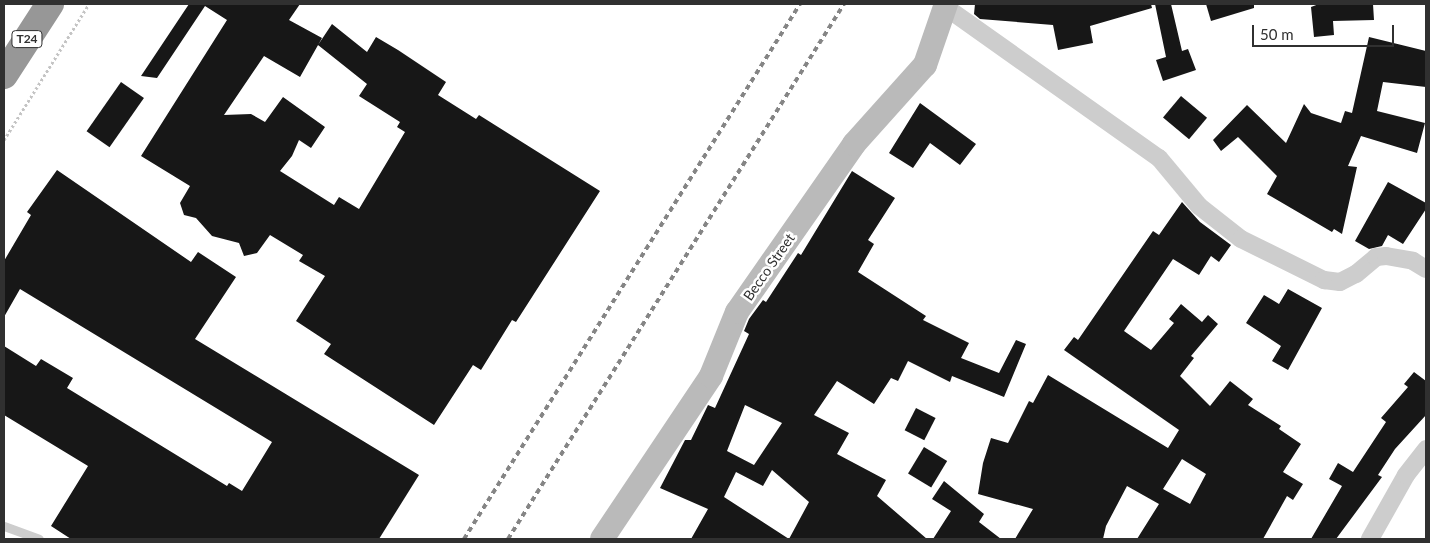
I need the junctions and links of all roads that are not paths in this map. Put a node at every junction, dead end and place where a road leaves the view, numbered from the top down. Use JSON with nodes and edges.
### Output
{"nodes":[{"id":1,"x":50,"y":4,"type":"edge"},
{"id":2,"x":945,"y":5,"type":"edge"},
{"id":3,"x":4,"y":75,"type":"edge"},
{"id":4,"x":1426,"y":269,"type":"edge"},
{"id":5,"x":1426,"y":449,"type":"edge"},
{"id":6,"x":4,"y":526,"type":"edge"},
{"id":7,"x":40,"y":539,"type":"edge"},
{"id":8,"x":602,"y":539,"type":"edge"},
{"id":9,"x":1370,"y":539,"type":"edge"}],
"edges":[{"from":1,"to":3,"type":"highway","number":"T24"},
{"from":2,"to":4,"type":"street"},
{"from":2,"to":8,"type":"street","name":"Becco Street"},
{"from":5,"to":9,"type":"street"},
{"from":6,"to":7,"type":"lane"}]}
